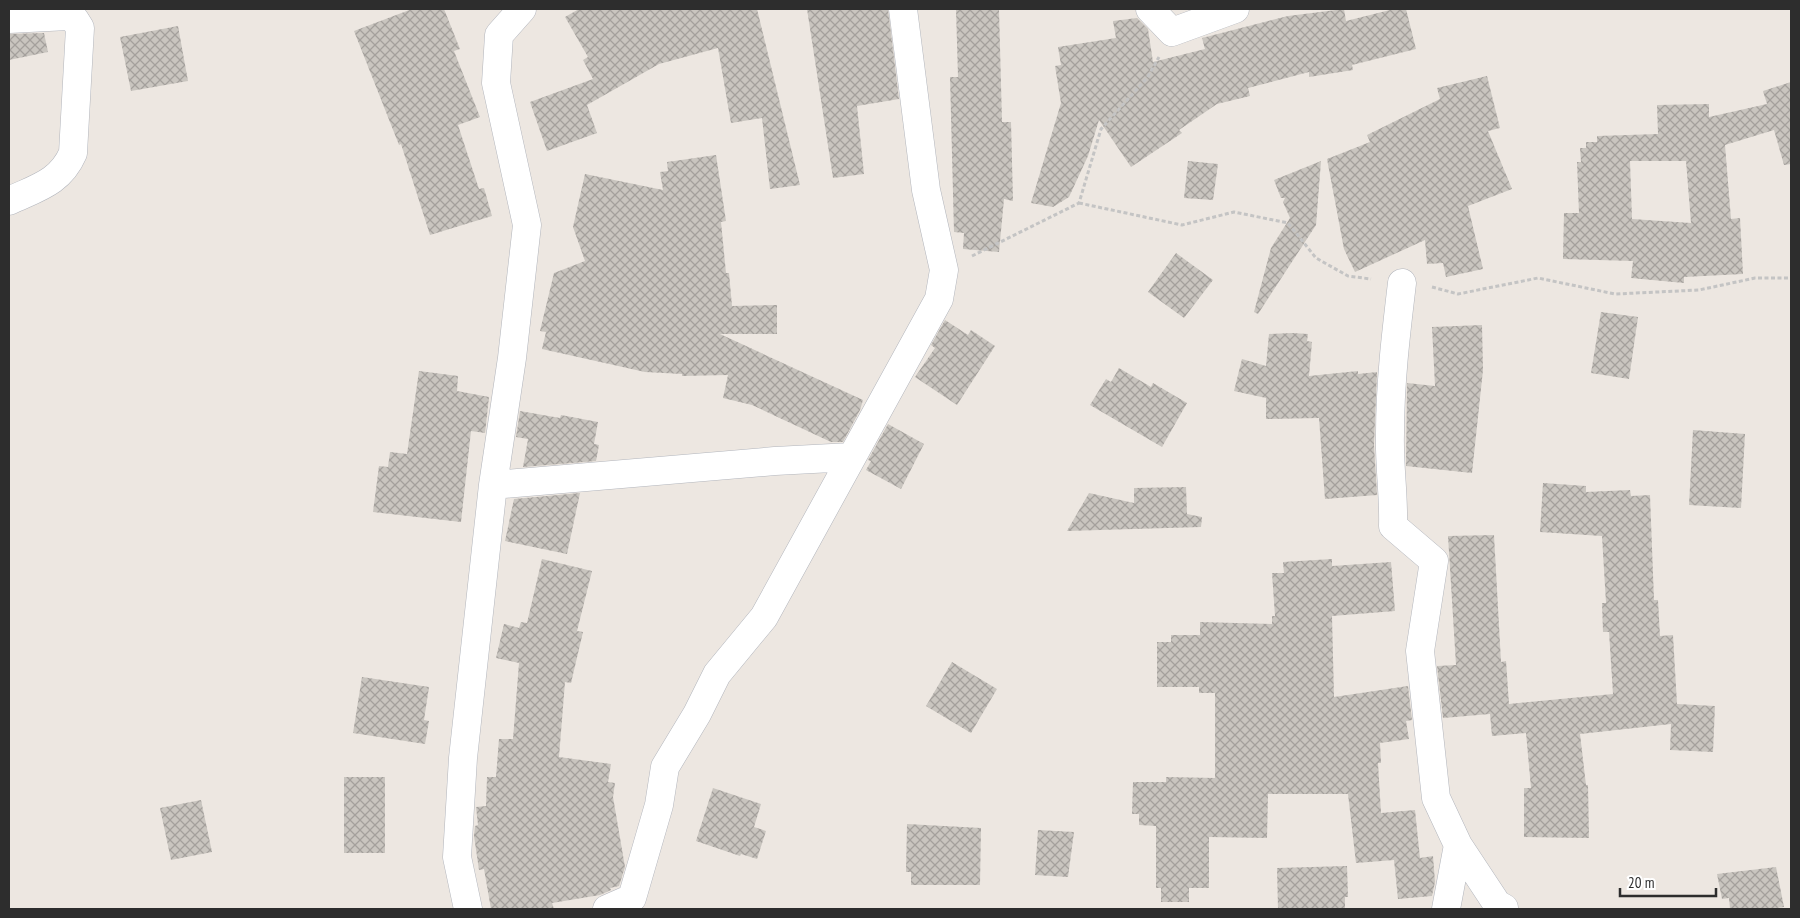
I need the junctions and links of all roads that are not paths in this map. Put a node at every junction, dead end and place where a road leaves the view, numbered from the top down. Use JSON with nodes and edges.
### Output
{"nodes":[{"id":1,"x":522,"y":9,"type":"edge"},
{"id":2,"x":903,"y":9,"type":"edge"},
{"id":3,"x":1150,"y":9,"type":"edge"},
{"id":4,"x":1235,"y":9,"type":"edge"},
{"id":5,"x":9,"y":19,"type":"edge"},
{"id":6,"x":9,"y":201,"type":"edge"},
{"id":7,"x":1402,"y":283,"type":"road end"},
{"id":8,"x":851,"y":457,"type":"junction"},
{"id":9,"x":493,"y":484,"type":"junction"},
{"id":10,"x":1458,"y":845,"type":"junction"},
{"id":11,"x":1504,"y":908,"type":"edge"},
{"id":12,"x":468,"y":909,"type":"edge"},
{"id":13,"x":607,"y":909,"type":"edge"},
{"id":14,"x":1446,"y":909,"type":"edge"}],
"edges":[{"from":1,"to":9,"type":"street"},
{"from":2,"to":8,"type":"street"},
{"from":3,"to":4,"type":"street"},
{"from":5,"to":6,"type":"street"},
{"from":7,"to":10,"type":"street"},
{"from":8,"to":9,"type":"street"},
{"from":8,"to":13,"type":"street"},
{"from":9,"to":12,"type":"street"},
{"from":10,"to":11,"type":"street"},
{"from":10,"to":14,"type":"street"}]}
